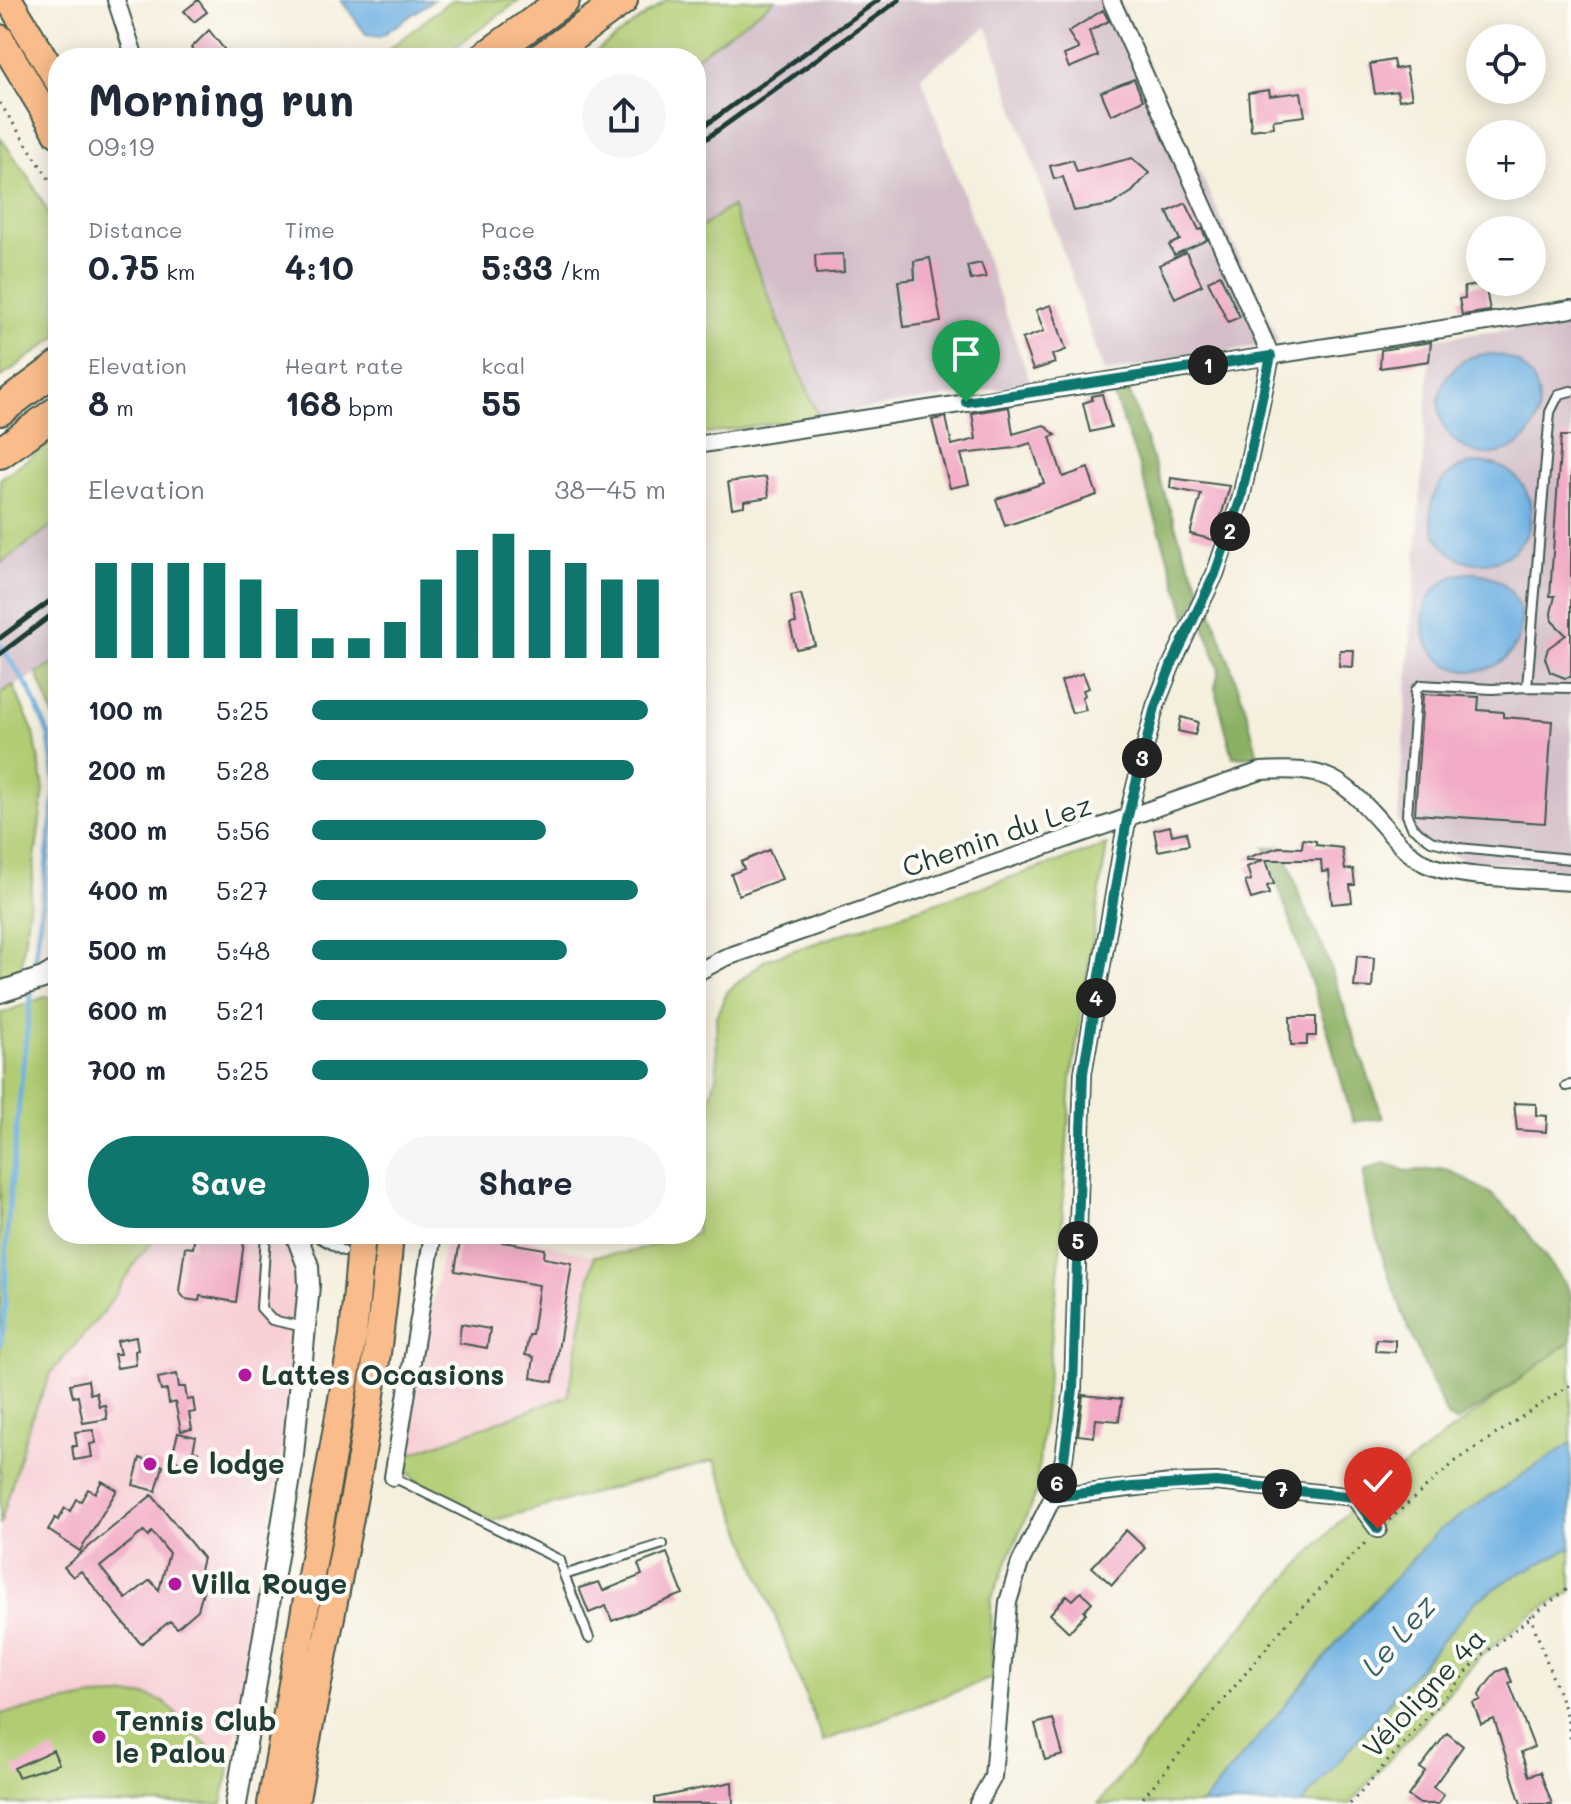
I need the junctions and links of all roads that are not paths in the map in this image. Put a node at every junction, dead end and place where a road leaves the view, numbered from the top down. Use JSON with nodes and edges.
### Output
{"nodes":[{"id":1,"x":9,"y":0,"type":"edge"},
{"id":2,"x":116,"y":0,"type":"edge"},
{"id":3,"x":564,"y":0,"type":"edge"},
{"id":4,"x":622,"y":0,"type":"edge"},
{"id":5,"x":1111,"y":0,"type":"edge"},
{"id":6,"x":0,"y":38,"type":"edge"},
{"id":7,"x":132,"y":48,"type":"edge"},
{"id":8,"x":498,"y":48,"type":"edge"},
{"id":9,"x":556,"y":48,"type":"edge"},
{"id":10,"x":48,"y":64,"type":"edge"},
{"id":11,"x":48,"y":117,"type":"edge"},
{"id":12,"x":1571,"y":309,"type":"edge"},
{"id":13,"x":1271,"y":356,"type":"junction"},
{"id":14,"x":48,"y":374,"type":"edge"},
{"id":15,"x":1571,"y":391,"type":"edge"},
{"id":16,"x":0,"y":410,"type":"edge"},
{"id":17,"x":48,"y":418,"type":"edge"},
{"id":18,"x":706,"y":443,"type":"edge"},
{"id":19,"x":0,"y":453,"type":"edge"},
{"id":20,"x":1527,"y":687,"type":"junction"},
{"id":21,"x":1571,"y":688,"type":"edge"},
{"id":22,"x":1127,"y":820,"type":"junction"},
{"id":23,"x":1571,"y":859,"type":"edge"},
{"id":24,"x":1571,"y":882,"type":"edge"},
{"id":25,"x":706,"y":968,"type":"edge"},
{"id":26,"x":48,"y":978,"type":"edge"},
{"id":27,"x":4,"y":991,"type":"edge"},
{"id":28,"x":265,"y":1244,"type":"edge"},
{"id":29,"x":300,"y":1244,"type":"edge"},
{"id":30,"x":352,"y":1244,"type":"edge"},
{"id":31,"x":389,"y":1244,"type":"edge"},
{"id":32,"x":398,"y":1244,"type":"edge"},
{"id":33,"x":431,"y":1244,"type":"edge"},
{"id":34,"x":388,"y":1262,"type":"junction"},
{"id":35,"x":306,"y":1328,"type":"junction"},
{"id":36,"x":393,"y":1477,"type":"joint"},
{"id":37,"x":1053,"y":1497,"type":"junction"},
{"id":38,"x":1378,"y":1529,"type":"road end"},
{"id":39,"x":663,"y":1544,"type":"dead end"},
{"id":40,"x":564,"y":1575,"type":"junction"},
{"id":41,"x":589,"y":1638,"type":"dead end"},
{"id":42,"x":236,"y":1804,"type":"edge"},
{"id":43,"x":271,"y":1804,"type":"edge"},
{"id":44,"x":295,"y":1804,"type":"edge"},
{"id":45,"x":978,"y":1804,"type":"edge"}],
"edges":[{"from":1,"to":10,"type":"main road"},
{"from":2,"to":7,"type":"street"},
{"from":3,"to":8,"type":"highway"},
{"from":4,"to":9,"type":"highway"},
{"from":5,"to":13,"type":"street"},
{"from":6,"to":11,"type":"main road"},
{"from":12,"to":13,"type":"street"},
{"from":13,"to":18,"type":"street"},
{"from":13,"to":22,"type":"street"},
{"from":14,"to":16,"type":"highway"},
{"from":15,"to":20,"type":"lane"},
{"from":17,"to":19,"type":"highway"},
{"from":20,"to":21,"type":"lane"},
{"from":20,"to":23,"type":"lane"},
{"from":22,"to":24,"type":"street","name":"Chemin du Lez"},
{"from":22,"to":25,"type":"street","name":"Chemin du Lez"},
{"from":22,"to":37,"type":"street"},
{"from":26,"to":27,"type":"street"},
{"from":28,"to":35,"type":"lane"},
{"from":29,"to":35,"type":"street"},
{"from":30,"to":43,"type":"main road"},
{"from":31,"to":34,"type":"main road"},
{"from":32,"to":34,"type":"main road"},
{"from":33,"to":36,"type":"street"},
{"from":34,"to":44,"type":"main road"},
{"from":35,"to":42,"type":"street"},
{"from":36,"to":40,"type":"lane"},
{"from":37,"to":38,"type":"street"},
{"from":37,"to":45,"type":"street"},
{"from":39,"to":40,"type":"lane"},
{"from":40,"to":41,"type":"lane"}]}
